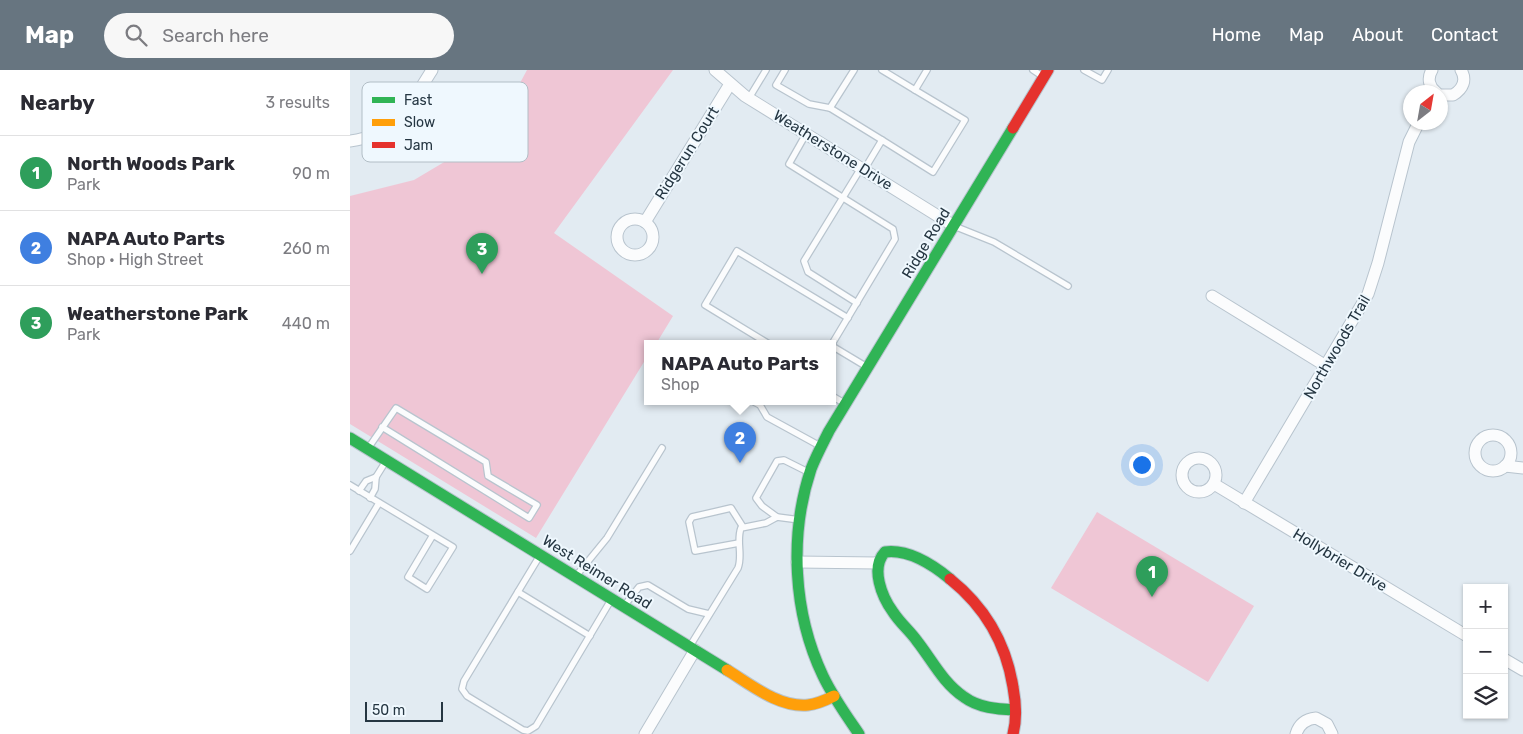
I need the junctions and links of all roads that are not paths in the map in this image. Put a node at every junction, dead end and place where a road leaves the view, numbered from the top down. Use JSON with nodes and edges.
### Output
{"nodes":[{"id":1,"x":432,"y":70,"type":"edge"},
{"id":2,"x":715,"y":70,"type":"edge"},
{"id":3,"x":766,"y":70,"type":"edge"},
{"id":4,"x":785,"y":70,"type":"edge"},
{"id":5,"x":854,"y":70,"type":"edge"},
{"id":6,"x":882,"y":70,"type":"edge"},
{"id":7,"x":927,"y":70,"type":"edge"},
{"id":8,"x":1033,"y":70,"type":"edge"},
{"id":9,"x":1084,"y":70,"type":"edge"},
{"id":10,"x":1108,"y":70,"type":"edge"},
{"id":11,"x":1432,"y":70,"type":"edge"},
{"id":12,"x":1461,"y":70,"type":"edge"},
{"id":13,"x":1046,"y":73,"type":"edge"},
{"id":14,"x":424,"y":82,"type":"edge"},
{"id":15,"x":730,"y":84,"type":"junction"},
{"id":16,"x":1430,"y":85,"type":"edge"},
{"id":17,"x":915,"y":90,"type":"junction"},
{"id":18,"x":1448,"y":95,"type":"edge"},
{"id":19,"x":749,"y":98,"type":"junction"},
{"id":20,"x":830,"y":108,"type":"junction"},
{"id":21,"x":1415,"y":130,"type":"edge"},
{"id":22,"x":806,"y":134,"type":"junction"},
{"id":23,"x":882,"y":140,"type":"junction"},
{"id":24,"x":862,"y":169,"type":"junction"},
{"id":25,"x":843,"y":197,"type":"junction"},
{"id":26,"x":645,"y":222,"type":"dead end"},
{"id":27,"x":954,"y":226,"type":"junction"},
{"id":28,"x":1068,"y":286,"type":"dead end"},
{"id":29,"x":1212,"y":296,"type":"dead end"},
{"id":30,"x":857,"y":303,"type":"junction"},
{"id":31,"x":848,"y":318,"type":"junction"},
{"id":32,"x":762,"y":340,"type":"edge"},
{"id":33,"x":835,"y":340,"type":"edge"},
{"id":34,"x":836,"y":348,"type":"edge"},
{"id":35,"x":1326,"y":366,"type":"junction"},
{"id":36,"x":868,"y":368,"type":"junction"},
{"id":37,"x":836,"y":398,"type":"edge"},
{"id":38,"x":846,"y":404,"type":"junction"},
{"id":39,"x":759,"y":405,"type":"edge"},
{"id":40,"x":382,"y":427,"type":"junction"},
{"id":41,"x":350,"y":438,"type":"edge"},
{"id":42,"x":821,"y":447,"type":"junction"},
{"id":43,"x":662,"y":448,"type":"dead end"},
{"id":44,"x":368,"y":449,"type":"junction"},
{"id":45,"x":386,"y":461,"type":"junction"},
{"id":46,"x":1505,"y":466,"type":"dead end"},
{"id":47,"x":1523,"y":468,"type":"edge"},
{"id":48,"x":810,"y":473,"type":"junction"},
{"id":49,"x":376,"y":477,"type":"junction"},
{"id":50,"x":1214,"y":484,"type":"dead end"},
{"id":51,"x":350,"y":485,"type":"edge"},
{"id":52,"x":359,"y":491,"type":"junction"},
{"id":53,"x":370,"y":498,"type":"junction"},
{"id":54,"x":378,"y":503,"type":"junction"},
{"id":55,"x":1244,"y":503,"type":"junction"},
{"id":56,"x":777,"y":517,"type":"junction"},
{"id":57,"x":800,"y":520,"type":"junction"},
{"id":58,"x":743,"y":527,"type":"junction"},
{"id":59,"x":433,"y":535,"type":"junction"},
{"id":60,"x":739,"y":543,"type":"junction"},
{"id":61,"x":350,"y":551,"type":"edge"},
{"id":62,"x":540,"y":555,"type":"junction"},
{"id":63,"x":797,"y":562,"type":"junction"},
{"id":64,"x":877,"y":563,"type":"junction"},
{"id":65,"x":576,"y":576,"type":"junction"},
{"id":66,"x":518,"y":592,"type":"junction"},
{"id":67,"x":612,"y":599,"type":"junction"},
{"id":68,"x":624,"y":606,"type":"junction"},
{"id":69,"x":709,"y":614,"type":"junction"},
{"id":70,"x":1463,"y":634,"type":"edge"},
{"id":71,"x":590,"y":636,"type":"junction"},
{"id":72,"x":692,"y":648,"type":"junction"},
{"id":73,"x":1508,"y":661,"type":"edge"},
{"id":74,"x":1523,"y":670,"type":"edge"},
{"id":75,"x":834,"y":696,"type":"junction"},
{"id":76,"x":1015,"y":710,"type":"junction"},
{"id":77,"x":644,"y":734,"type":"edge"},
{"id":78,"x":859,"y":734,"type":"edge"},
{"id":79,"x":1013,"y":734,"type":"edge"},
{"id":80,"x":1296,"y":734,"type":"edge"},
{"id":81,"x":1332,"y":734,"type":"edge"}],
"edges":[{"from":1,"to":14,"type":"street"},
{"from":2,"to":15,"type":"street","name":"Weatherstone Drive"},
{"from":3,"to":19,"type":"lane"},
{"from":4,"to":20,"type":"lane"},
{"from":5,"to":20,"type":"lane"},
{"from":6,"to":17,"type":"lane"},
{"from":7,"to":17,"type":"lane"},
{"from":8,"to":13,"type":"lane"},
{"from":9,"to":10,"type":"lane"},
{"from":11,"to":16,"type":"street"},
{"from":12,"to":18,"type":"street"},
{"from":13,"to":27,"type":"street","name":"Ridge Road"},
{"from":15,"to":19,"type":"street","name":"Weatherstone Drive"},
{"from":15,"to":26,"type":"street","name":"Ridgerun Court"},
{"from":17,"to":23,"type":"lane"},
{"from":19,"to":22,"type":"street","name":"Weatherstone Drive"},
{"from":20,"to":23,"type":"lane"},
{"from":21,"to":35,"type":"street","name":"Northwoods Trail"},
{"from":22,"to":24,"type":"street","name":"Weatherstone Drive"},
{"from":22,"to":25,"type":"lane"},
{"from":23,"to":24,"type":"lane"},
{"from":24,"to":25,"type":"lane"},
{"from":24,"to":27,"type":"street","name":"Weatherstone Drive"},
{"from":25,"to":30,"type":"lane"},
{"from":25,"to":30,"type":"lane"},
{"from":27,"to":28,"type":"lane"},
{"from":27,"to":36,"type":"street","name":"Ridge Road"},
{"from":29,"to":35,"type":"street"},
{"from":30,"to":31,"type":"lane"},
{"from":31,"to":32,"type":"lane"},
{"from":31,"to":33,"type":"lane"},
{"from":34,"to":36,"type":"lane"},
{"from":35,"to":55,"type":"street","name":"Northwoods Trail"},
{"from":36,"to":38,"type":"street","name":"Ridge Road"},
{"from":37,"to":38,"type":"lane"},
{"from":38,"to":42,"type":"street","name":"Ridge Road"},
{"from":39,"to":42,"type":"lane"},
{"from":40,"to":40,"type":"lane"},
{"from":40,"to":44,"type":"lane"},
{"from":41,"to":44,"type":"street","name":"West Reimer Road"},
{"from":42,"to":48,"type":"street","name":"Ridge Road"},
{"from":43,"to":65,"type":"lane"},
{"from":44,"to":45,"type":"street","name":"West Reimer Road"},
{"from":45,"to":49,"type":"lane"},
{"from":45,"to":62,"type":"street","name":"West Reimer Road"},
{"from":46,"to":47,"type":"street"},
{"from":48,"to":56,"type":"lane"},
{"from":48,"to":57,"type":"street","name":"Ridge Road"},
{"from":49,"to":52,"type":"lane"},
{"from":49,"to":53,"type":"lane"},
{"from":50,"to":55,"type":"street","name":"Hollybrier Drive"},
{"from":51,"to":52,"type":"lane"},
{"from":52,"to":53,"type":"lane"},
{"from":53,"to":54,"type":"lane"},
{"from":54,"to":59,"type":"lane"},
{"from":54,"to":61,"type":"lane"},
{"from":55,"to":70,"type":"street","name":"Hollybrier Drive"},
{"from":56,"to":57,"type":"lane"},
{"from":56,"to":58,"type":"lane"},
{"from":57,"to":63,"type":"street","name":"Ridge Road"},
{"from":58,"to":60,"type":"lane"},
{"from":58,"to":60,"type":"lane"},
{"from":59,"to":59,"type":"lane"},
{"from":60,"to":69,"type":"lane"},
{"from":62,"to":65,"type":"street","name":"West Reimer Road"},
{"from":62,"to":66,"type":"lane"},
{"from":63,"to":64,"type":"street"},
{"from":63,"to":75,"type":"street","name":"Ridge Road"},
{"from":64,"to":76,"type":"street"},
{"from":64,"to":76,"type":"street"},
{"from":65,"to":67,"type":"street","name":"West Reimer Road"},
{"from":66,"to":71,"type":"lane"},
{"from":66,"to":71,"type":"lane"},
{"from":67,"to":68,"type":"street","name":"West Reimer Road"},
{"from":67,"to":71,"type":"lane"},
{"from":68,"to":69,"type":"lane"},
{"from":68,"to":72,"type":"street","name":"West Reimer Road"},
{"from":69,"to":72,"type":"lane"},
{"from":72,"to":75,"type":"street","name":"West Reimer Road"},
{"from":72,"to":77,"type":"street"},
{"from":73,"to":74,"type":"street"},
{"from":75,"to":78,"type":"street","name":"Ridge Road"},
{"from":76,"to":79,"type":"street"},
{"from":80,"to":81,"type":"street"}]}
